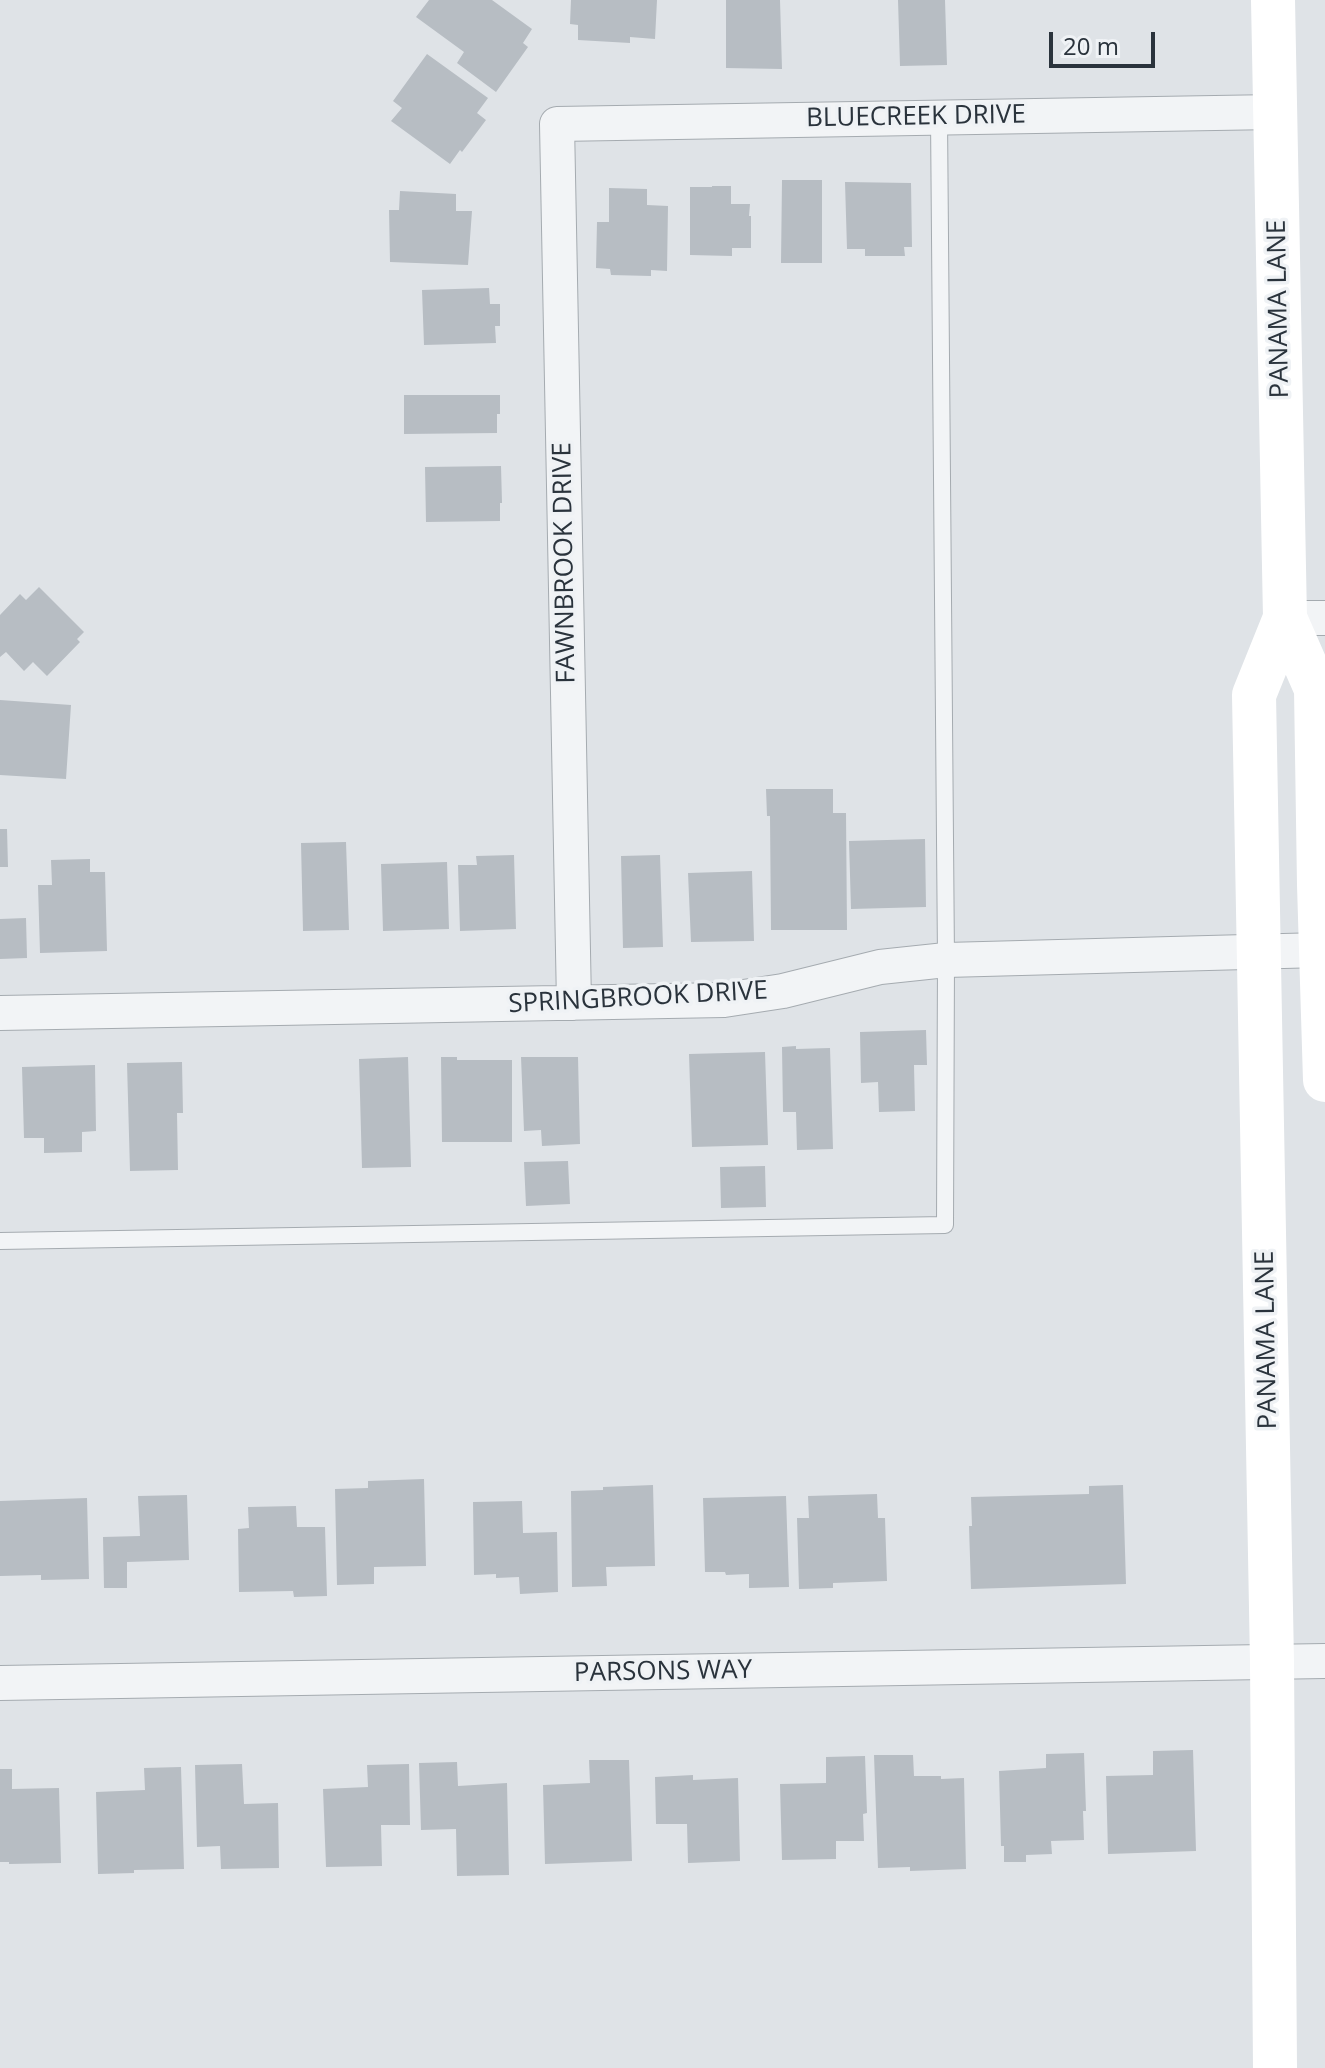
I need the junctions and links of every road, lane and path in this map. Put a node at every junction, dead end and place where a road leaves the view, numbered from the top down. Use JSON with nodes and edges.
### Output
{"nodes":[{"id":1,"x":1273,"y":0,"type":"edge"},
{"id":2,"x":1275,"y":112,"type":"junction"},
{"id":3,"x":939,"y":117,"type":"junction"},
{"id":4,"x":557,"y":124,"type":"joint"},
{"id":5,"x":1305,"y":618,"type":"edge"},
{"id":6,"x":1322,"y":885,"type":"edge"},
{"id":7,"x":1321,"y":950,"type":"junction"},
{"id":8,"x":1260,"y":952,"type":"junction"},
{"id":9,"x":946,"y":960,"type":"junction"},
{"id":10,"x":574,"y":1003,"type":"junction"},
{"id":11,"x":0,"y":1013,"type":"edge"},
{"id":12,"x":1325,"y":1080,"type":"edge"},
{"id":13,"x":0,"y":1241,"type":"edge"},
{"id":14,"x":1325,"y":1661,"type":"edge"},
{"id":15,"x":1272,"y":1662,"type":"junction"},
{"id":16,"x":0,"y":1683,"type":"edge"},
{"id":17,"x":1275,"y":2068,"type":"edge"}],
"edges":[{"from":1,"to":2,"type":"main road","name":"PANAMA LANE"},
{"from":2,"to":3,"type":"street","name":"BLUECREEK DRIVE"},
{"from":2,"to":5,"type":"main road","name":"PANAMA LANE"},
{"from":3,"to":4,"type":"street","name":"BLUECREEK DRIVE"},
{"from":3,"to":9,"type":"lane"},
{"from":4,"to":10,"type":"street","name":"FAWNBROOK DRIVE"},
{"from":5,"to":6,"type":"main road","name":"PANAMA LANE"},
{"from":5,"to":8,"type":"main road","name":"PANAMA LANE"},
{"from":6,"to":7,"type":"main road","name":"PANAMA LANE"},
{"from":7,"to":8,"type":"street","name":"SPRINGBROOK DRIVE"},
{"from":7,"to":12,"type":"main road","name":"PANAMA LANE"},
{"from":8,"to":9,"type":"street","name":"SPRINGBROOK DRIVE"},
{"from":8,"to":15,"type":"main road","name":"PANAMA LANE"},
{"from":9,"to":10,"type":"street","name":"SPRINGBROOK DRIVE"},
{"from":9,"to":13,"type":"lane"},
{"from":10,"to":11,"type":"street","name":"SPRINGBROOK DRIVE"},
{"from":14,"to":15,"type":"street","name":"PARSONS WAY"},
{"from":15,"to":16,"type":"street","name":"PARSONS WAY"},
{"from":15,"to":17,"type":"main road","name":"PANAMA LANE"}]}
